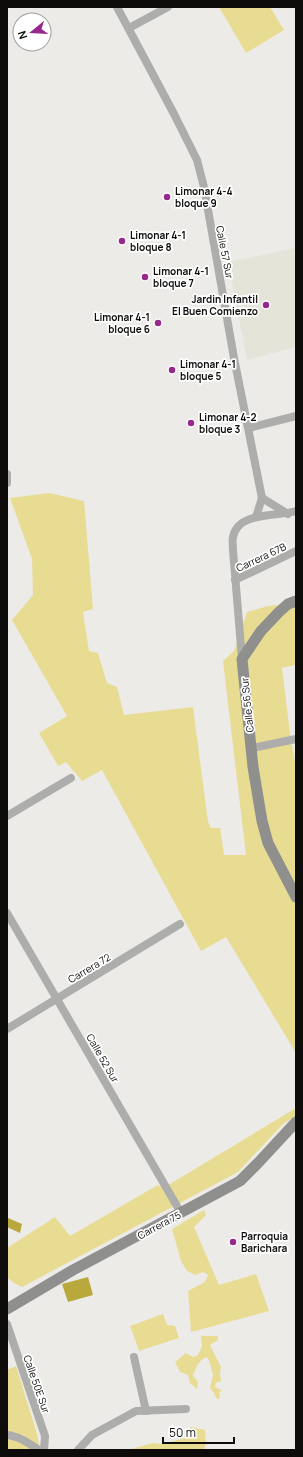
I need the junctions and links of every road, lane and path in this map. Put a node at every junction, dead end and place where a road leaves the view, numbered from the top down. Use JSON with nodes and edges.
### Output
{"nodes":[{"id":1,"x":117,"y":7,"type":"edge"},
{"id":2,"x":168,"y":7,"type":"edge"},
{"id":3,"x":129,"y":28,"type":"junction"},
{"id":4,"x":296,"y":416,"type":"edge"},
{"id":5,"x":248,"y":428,"type":"junction"},
{"id":6,"x":7,"y":474,"type":"edge"},
{"id":7,"x":7,"y":484,"type":"edge"},
{"id":8,"x":262,"y":498,"type":"junction"},
{"id":9,"x":292,"y":512,"type":"edge"},
{"id":10,"x":256,"y":517,"type":"junction"},
{"id":11,"x":296,"y":551,"type":"edge"},
{"id":12,"x":235,"y":580,"type":"junction"},
{"id":13,"x":296,"y":601,"type":"edge"},
{"id":14,"x":242,"y":659,"type":"junction"},
{"id":15,"x":296,"y":739,"type":"edge"},
{"id":16,"x":252,"y":748,"type":"junction"},
{"id":17,"x":71,"y":778,"type":"dead end"},
{"id":18,"x":7,"y":816,"type":"edge"},
{"id":19,"x":296,"y":897,"type":"edge"},
{"id":20,"x":7,"y":913,"type":"edge"},
{"id":21,"x":180,"y":924,"type":"dead end"},
{"id":22,"x":57,"y":999,"type":"junction"},
{"id":23,"x":7,"y":1028,"type":"edge"},
{"id":24,"x":296,"y":1122,"type":"edge"},
{"id":25,"x":181,"y":1213,"type":"junction"},
{"id":26,"x":7,"y":1309,"type":"edge"},
{"id":27,"x":7,"y":1324,"type":"edge"},
{"id":28,"x":134,"y":1357,"type":"dead end"},
{"id":29,"x":186,"y":1409,"type":"dead end"},
{"id":30,"x":146,"y":1411,"type":"junction"},
{"id":31,"x":7,"y":1435,"type":"edge"},
{"id":32,"x":39,"y":1450,"type":"edge"},
{"id":33,"x":44,"y":1450,"type":"edge"},
{"id":34,"x":78,"y":1450,"type":"edge"}],
"edges":[{"from":1,"to":3,"type":"street","name":"Calle 57 Sur"},
{"from":2,"to":3,"type":"street"},
{"from":3,"to":5,"type":"street","name":"Calle 57 Sur"},
{"from":4,"to":5,"type":"street"},
{"from":5,"to":8,"type":"street","name":"Calle 57 Sur"},
{"from":6,"to":7,"type":"street"},
{"from":8,"to":9,"type":"street"},
{"from":8,"to":10,"type":"street","name":"Calle 57 Sur"},
{"from":9,"to":10,"type":"street"},
{"from":10,"to":12,"type":"street","name":"Calle 56 Sur"},
{"from":11,"to":12,"type":"street","name":"Carrera 67B"},
{"from":12,"to":14,"type":"street","name":"Calle 56 Sur"},
{"from":13,"to":14,"type":"street"},
{"from":14,"to":16,"type":"street","name":"Calle 56 Sur"},
{"from":15,"to":16,"type":"street"},
{"from":16,"to":19,"type":"street","name":"Calle 56 Sur"},
{"from":17,"to":18,"type":"street"},
{"from":20,"to":22,"type":"street","name":"Calle 52 Sur"},
{"from":21,"to":22,"type":"street","name":"Carrera 72"},
{"from":22,"to":23,"type":"street","name":"Carrera 72"},
{"from":22,"to":25,"type":"street","name":"Calle 52 Sur"},
{"from":24,"to":25,"type":"street","name":"Carrera 75"},
{"from":25,"to":26,"type":"street","name":"Carrera 75"},
{"from":27,"to":33,"type":"street","name":"Calle 50E Sur"},
{"from":28,"to":30,"type":"street"},
{"from":29,"to":30,"type":"street"},
{"from":30,"to":34,"type":"street"},
{"from":31,"to":32,"type":"street"}]}
